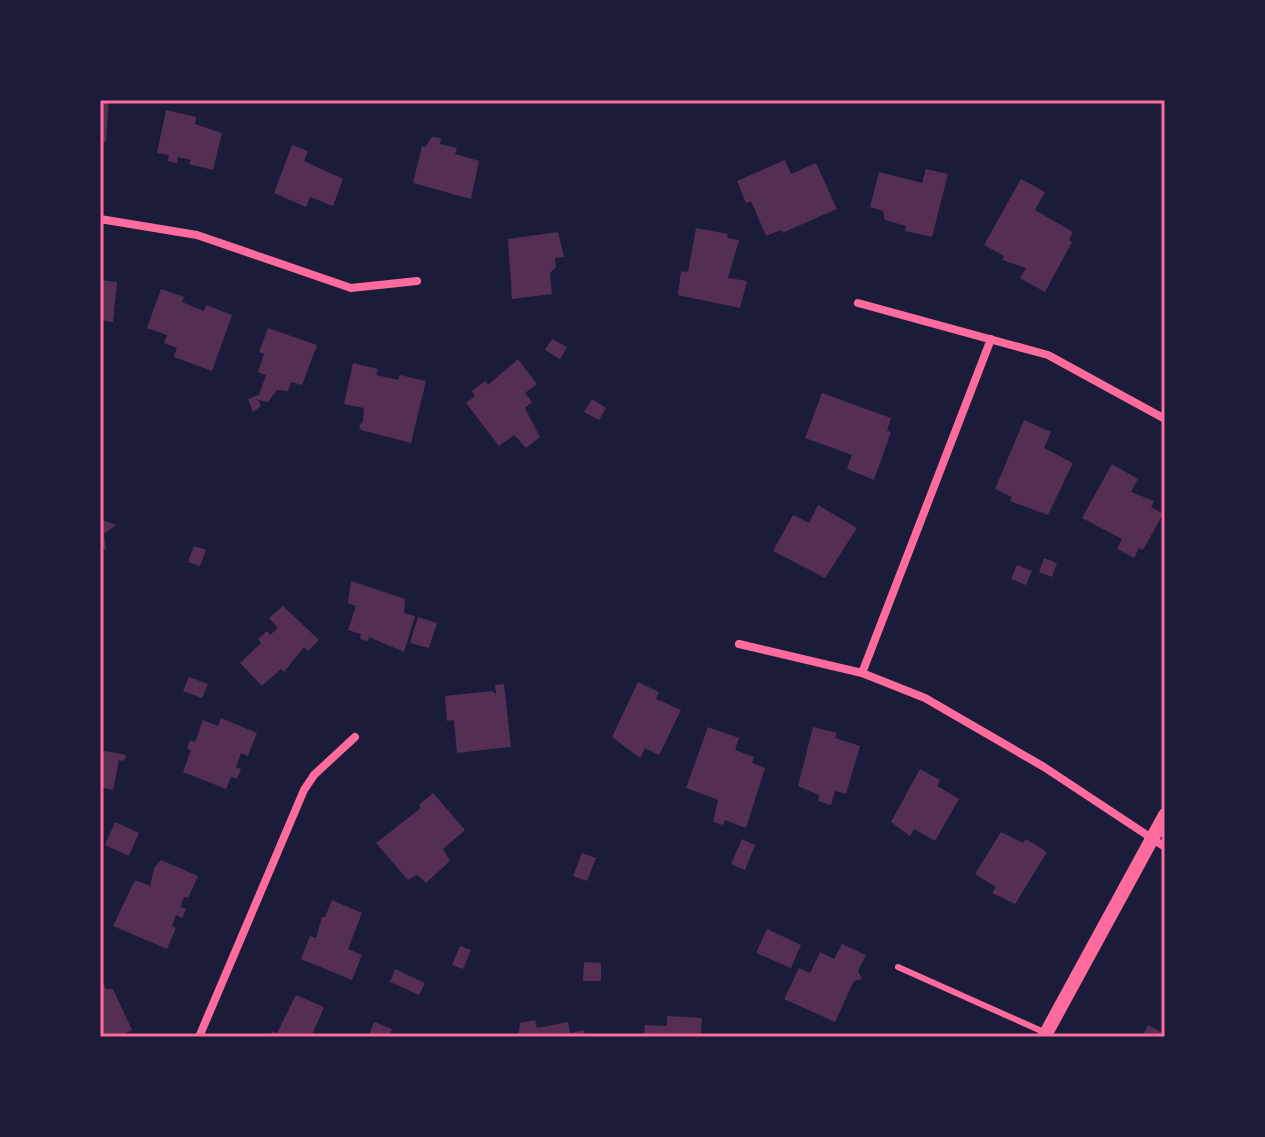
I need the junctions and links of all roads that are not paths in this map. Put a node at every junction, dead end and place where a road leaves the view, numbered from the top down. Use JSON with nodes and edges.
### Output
{"nodes":[{"id":1,"x":100,"y":219,"type":"edge"},
{"id":2,"x":417,"y":281,"type":"dead end"},
{"id":3,"x":858,"y":303,"type":"dead end"},
{"id":4,"x":991,"y":339,"type":"junction"},
{"id":5,"x":1165,"y":419,"type":"edge"},
{"id":6,"x":739,"y":644,"type":"dead end"},
{"id":7,"x":862,"y":673,"type":"junction"},
{"id":8,"x":355,"y":737,"type":"dead end"},
{"id":9,"x":1165,"y":815,"type":"edge"},
{"id":10,"x":1158,"y":843,"type":"edge"},
{"id":11,"x":898,"y":967,"type":"dead end"},
{"id":12,"x":1045,"y":1035,"type":"edge"},
{"id":13,"x":199,"y":1037,"type":"edge"}],
"edges":[{"from":1,"to":2,"type":"street"},
{"from":3,"to":4,"type":"street"},
{"from":4,"to":5,"type":"street"},
{"from":4,"to":7,"type":"street"},
{"from":6,"to":7,"type":"street"},
{"from":7,"to":10,"type":"street"},
{"from":8,"to":13,"type":"street"},
{"from":9,"to":10,"type":"street"},
{"from":10,"to":12,"type":"street"},
{"from":11,"to":12,"type":"lane"}]}
